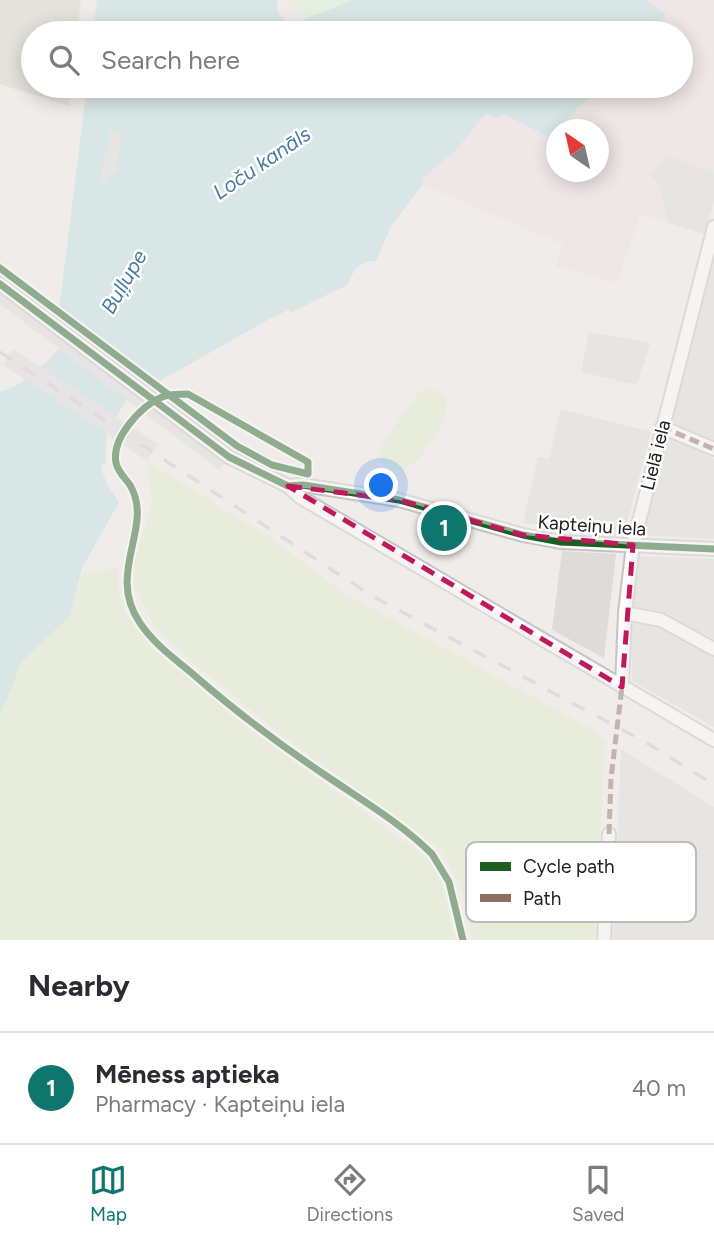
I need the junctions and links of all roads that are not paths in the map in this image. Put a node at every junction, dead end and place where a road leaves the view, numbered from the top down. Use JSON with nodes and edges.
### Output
{"nodes":[{"id":1,"x":714,"y":228,"type":"edge"},
{"id":2,"x":0,"y":284,"type":"edge"},
{"id":3,"x":662,"y":427,"type":"junction"},
{"id":4,"x":714,"y":449,"type":"edge"},
{"id":5,"x":288,"y":486,"type":"junction"},
{"id":6,"x":633,"y":545,"type":"junction"},
{"id":7,"x":714,"y":549,"type":"edge"},
{"id":8,"x":625,"y":613,"type":"junction"},
{"id":9,"x":714,"y":649,"type":"edge"},
{"id":10,"x":622,"y":687,"type":"junction"},
{"id":11,"x":714,"y":740,"type":"edge"},
{"id":12,"x":610,"y":834,"type":"dead end"},
{"id":13,"x":610,"y":842,"type":"edge"},
{"id":14,"x":605,"y":922,"type":"edge"},
{"id":15,"x":604,"y":940,"type":"edge"}],
"edges":[{"from":1,"to":3,"type":"street","name":"Lielā iela"},
{"from":2,"to":5,"type":"street","name":"Kapteiņu iela"},
{"from":3,"to":4,"type":"street"},
{"from":3,"to":6,"type":"street","name":"Lielā iela"},
{"from":5,"to":6,"type":"street","name":"Kapteiņu iela"},
{"from":5,"to":10,"type":"street"},
{"from":6,"to":7,"type":"street","name":"Kapteiņu iela"},
{"from":6,"to":8,"type":"street","name":"Lielā iela"},
{"from":8,"to":9,"type":"street"},
{"from":8,"to":10,"type":"street","name":"Lielā iela"},
{"from":10,"to":11,"type":"street"},
{"from":12,"to":13,"type":"street"},
{"from":14,"to":15,"type":"street"}]}
